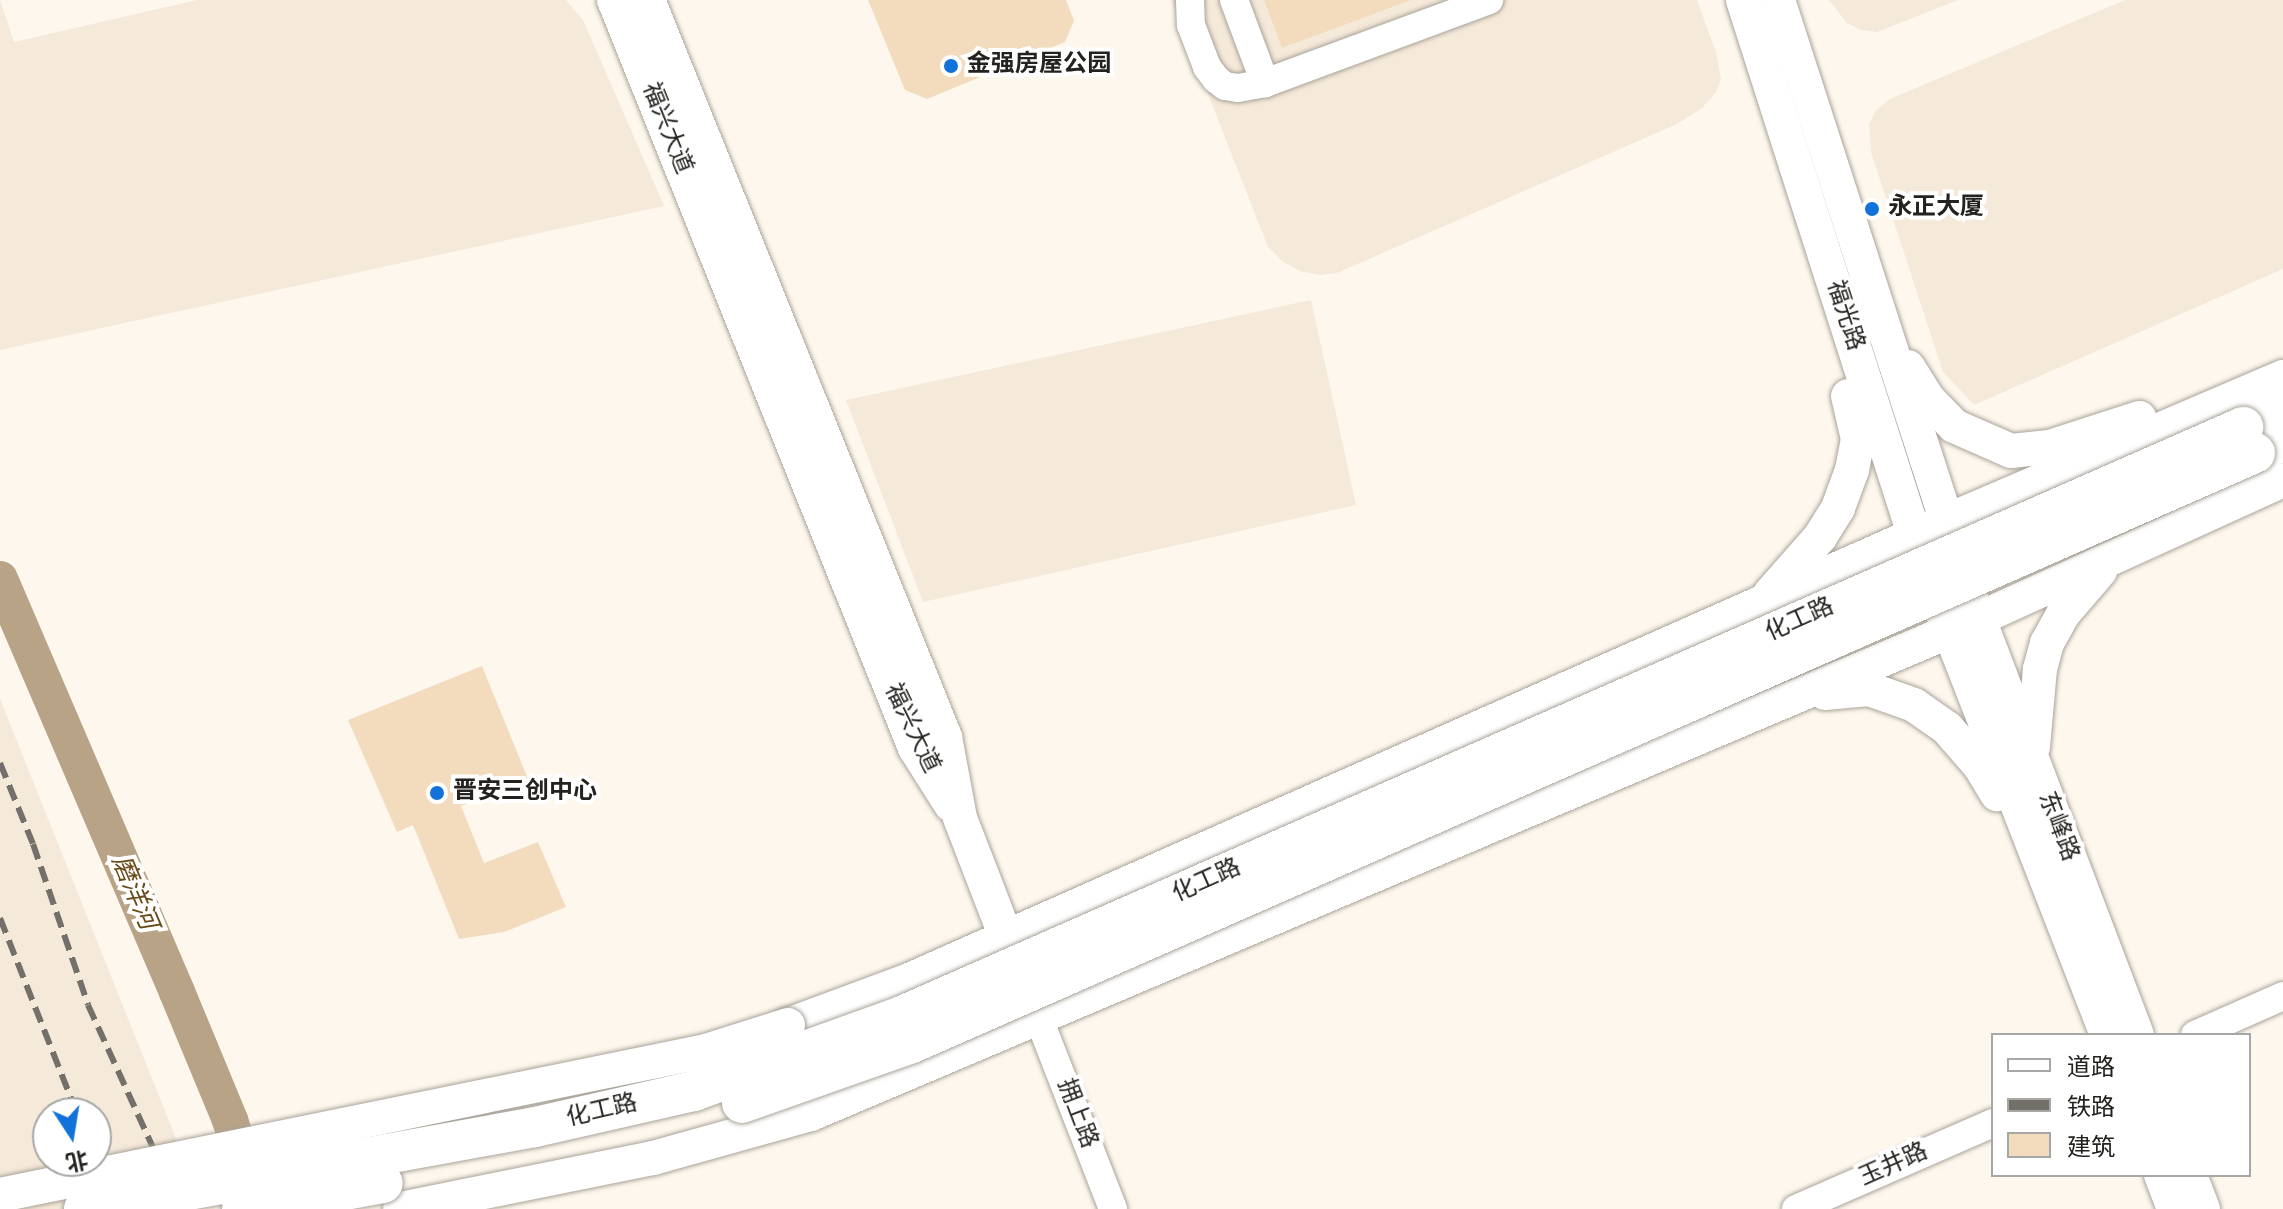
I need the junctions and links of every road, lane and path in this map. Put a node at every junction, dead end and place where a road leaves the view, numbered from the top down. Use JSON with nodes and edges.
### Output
{"nodes":[{"id":1,"x":614,"y":0,"type":"edge"},
{"id":2,"x":648,"y":0,"type":"edge"},
{"id":3,"x":1190,"y":0,"type":"edge"},
{"id":4,"x":1234,"y":0,"type":"edge"},
{"id":5,"x":1489,"y":0,"type":"edge"},
{"id":6,"x":1743,"y":0,"type":"edge"},
{"id":7,"x":1778,"y":0,"type":"edge"},
{"id":8,"x":1265,"y":83,"type":"junction"},
{"id":9,"x":1813,"y":219,"type":"junction"},
{"id":10,"x":1884,"y":330,"type":"junction"},
{"id":11,"x":2283,"y":377,"type":"edge"},
{"id":12,"x":2283,"y":409,"type":"edge"},
{"id":13,"x":2257,"y":441,"type":"edge"},
{"id":14,"x":1947,"y":521,"type":"junction"},
{"id":15,"x":1914,"y":535,"type":"junction"},
{"id":16,"x":2112,"y":560,"type":"junction"},
{"id":17,"x":1761,"y":604,"type":"junction"},
{"id":18,"x":1964,"y":625,"type":"junction"},
{"id":19,"x":1751,"y":712,"type":"junction"},
{"id":20,"x":2033,"y":764,"type":"junction"},
{"id":21,"x":960,"y":818,"type":"junction"},
{"id":22,"x":2036,"y":855,"type":"junction"},
{"id":23,"x":1006,"y":936,"type":"junction"},
{"id":24,"x":2283,"y":996,"type":"edge"},
{"id":25,"x":1039,"y":1019,"type":"junction"},
{"id":26,"x":2106,"y":1033,"type":"edge"},
{"id":27,"x":2136,"y":1033,"type":"edge"},
{"id":28,"x":2200,"y":1033,"type":"edge"},
{"id":29,"x":1991,"y":1124,"type":"edge"},
{"id":30,"x":2162,"y":1177,"type":"edge"},
{"id":31,"x":2191,"y":1177,"type":"edge"},
{"id":32,"x":0,"y":1195,"type":"edge"},
{"id":33,"x":84,"y":1209,"type":"edge"},
{"id":34,"x":242,"y":1209,"type":"edge"},
{"id":35,"x":400,"y":1209,"type":"edge"},
{"id":36,"x":1113,"y":1209,"type":"edge"},
{"id":37,"x":1796,"y":1209,"type":"edge"},
{"id":38,"x":2174,"y":1209,"type":"edge"},
{"id":39,"x":2203,"y":1209,"type":"edge"}],
"edges":[{"from":1,"to":21,"type":"main road","name":"福兴大道"},
{"from":2,"to":21,"type":"main road","name":"福兴大道"},
{"from":3,"to":8,"type":"street"},
{"from":4,"to":8,"type":"street"},
{"from":5,"to":8,"type":"street"},
{"from":6,"to":9,"type":"main road","name":"福光路"},
{"from":7,"to":10,"type":"main road","name":"福光路"},
{"from":9,"to":15,"type":"main road","name":"福光路"},
{"from":9,"to":17,"type":"main road"},
{"from":10,"to":13,"type":"main road"},
{"from":10,"to":14,"type":"main road","name":"福光路"},
{"from":11,"to":13,"type":"main road"},
{"from":12,"to":13,"type":"highway","name":"化工路"},
{"from":13,"to":14,"type":"main road"},
{"from":13,"to":16,"type":"main road"},
{"from":13,"to":33,"type":"highway","name":"化工路","bridge":true},
{"from":13,"to":34,"type":"highway","name":"化工路","bridge":true},
{"from":14,"to":15,"type":"main road"},
{"from":14,"to":18,"type":"main road","name":"福光路"},
{"from":15,"to":17,"type":"main road"},
{"from":15,"to":18,"type":"main road","name":"福光路"},
{"from":16,"to":18,"type":"main road"},
{"from":16,"to":20,"type":"main road"},
{"from":17,"to":23,"type":"main road"},
{"from":18,"to":19,"type":"main road"},
{"from":18,"to":20,"type":"main road","name":"东峰路"},
{"from":18,"to":22,"type":"main road","name":"东峰路"},
{"from":19,"to":22,"type":"main road"},
{"from":19,"to":25,"type":"main road"},
{"from":20,"to":27,"type":"main road","name":"东峰路"},
{"from":21,"to":23,"type":"main road"},
{"from":22,"to":26,"type":"main road","name":"东峰路"},
{"from":23,"to":25,"type":"main road"},
{"from":23,"to":32,"type":"main road","bridge":true},
{"from":24,"to":28,"type":"street"},
{"from":25,"to":35,"type":"main road"},
{"from":25,"to":36,"type":"street","name":"拥上路"},
{"from":29,"to":37,"type":"street","name":"玉井路"},
{"from":30,"to":38,"type":"main road"},
{"from":31,"to":39,"type":"main road"}]}
